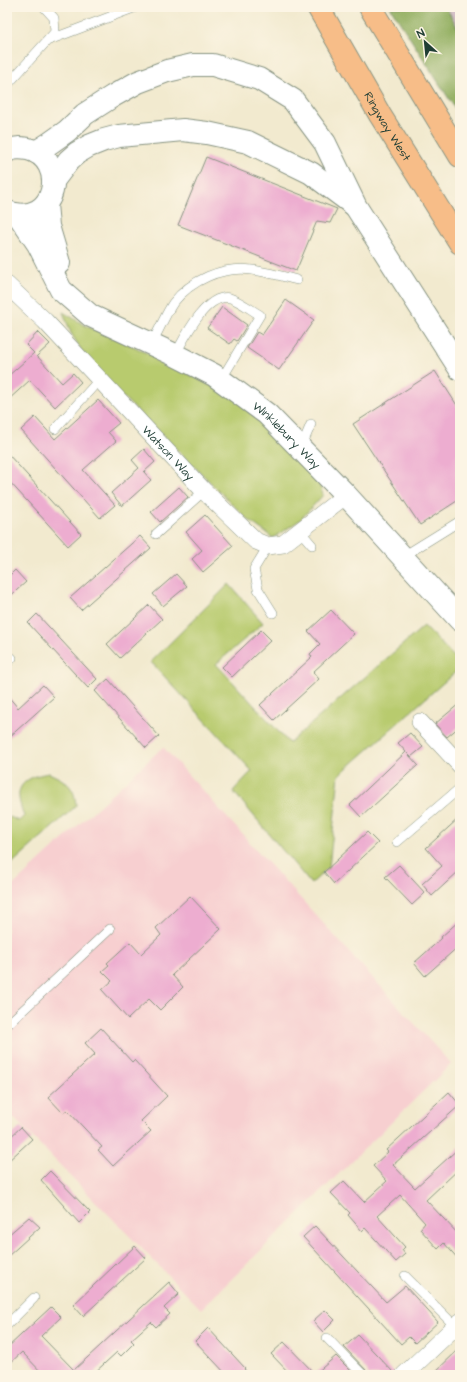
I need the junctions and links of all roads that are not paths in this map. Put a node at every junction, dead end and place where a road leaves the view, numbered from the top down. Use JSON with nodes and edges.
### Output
{"nodes":[{"id":1,"x":44,"y":7,"type":"edge"},
{"id":2,"x":136,"y":7,"type":"edge"},
{"id":3,"x":318,"y":7,"type":"edge"},
{"id":4,"x":370,"y":7,"type":"edge"},
{"id":5,"x":48,"y":41,"type":"junction"},
{"id":6,"x":9,"y":84,"type":"dead end"},
{"id":7,"x":7,"y":150,"type":"edge"},
{"id":8,"x":36,"y":152,"type":"junction"},
{"id":9,"x":460,"y":156,"type":"edge"},
{"id":10,"x":53,"y":182,"type":"junction"},
{"id":11,"x":46,"y":204,"type":"junction"},
{"id":12,"x":356,"y":207,"type":"junction"},
{"id":13,"x":13,"y":214,"type":"edge"},
{"id":14,"x":460,"y":243,"type":"edge"},
{"id":15,"x":297,"y":280,"type":"dead end"},
{"id":16,"x":7,"y":286,"type":"edge"},
{"id":17,"x":75,"y":302,"type":"junction"},
{"id":18,"x":151,"y":344,"type":"junction"},
{"id":19,"x":175,"y":355,"type":"junction"},
{"id":20,"x":460,"y":369,"type":"edge"},
{"id":21,"x":99,"y":380,"type":"junction"},
{"id":22,"x":221,"y":380,"type":"junction"},
{"id":23,"x":311,"y":424,"type":"dead end"},
{"id":24,"x":55,"y":429,"type":"dead end"},
{"id":25,"x":301,"y":448,"type":"junction"},
{"id":26,"x":204,"y":491,"type":"junction"},
{"id":27,"x":346,"y":495,"type":"junction"},
{"id":28,"x":460,"y":521,"type":"edge"},
{"id":29,"x":300,"y":531,"type":"junction"},
{"id":30,"x":156,"y":534,"type":"dead end"},
{"id":31,"x":312,"y":545,"type":"dead end"},
{"id":32,"x":268,"y":546,"type":"junction"},
{"id":33,"x":402,"y":557,"type":"junction"},
{"id":34,"x":273,"y":613,"type":"dead end"},
{"id":35,"x":460,"y":620,"type":"edge"},
{"id":36,"x":420,"y":722,"type":"dead end"},
{"id":37,"x":460,"y":765,"type":"edge"},
{"id":38,"x":460,"y":788,"type":"edge"},
{"id":39,"x":397,"y":842,"type":"dead end"},
{"id":40,"x":110,"y":929,"type":"dead end"},
{"id":41,"x":7,"y":1025,"type":"edge"},
{"id":42,"x":405,"y":1276,"type":"dead end"},
{"id":43,"x":34,"y":1298,"type":"dead end"},
{"id":44,"x":7,"y":1325,"type":"edge"},
{"id":45,"x":459,"y":1326,"type":"edge"},
{"id":46,"x":327,"y":1338,"type":"dead end"},
{"id":47,"x":363,"y":1375,"type":"edge"},
{"id":48,"x":404,"y":1375,"type":"edge"}],
"edges":[{"from":1,"to":5,"type":"lane"},
{"from":2,"to":5,"type":"lane"},
{"from":3,"to":14,"type":"main road","name":"Ringway West"},
{"from":4,"to":9,"type":"main road"},
{"from":5,"to":6,"type":"lane"},
{"from":7,"to":8,"type":"street"},
{"from":8,"to":10,"type":"street"},
{"from":8,"to":12,"type":"street"},
{"from":10,"to":11,"type":"street"},
{"from":10,"to":12,"type":"street"},
{"from":11,"to":13,"type":"street"},
{"from":11,"to":17,"type":"street","name":"Winklebury Way"},
{"from":12,"to":20,"type":"street"},
{"from":13,"to":17,"type":"street","name":"Winklebury Way"},
{"from":15,"to":18,"type":"lane"},
{"from":16,"to":21,"type":"street","name":"Watson Way"},
{"from":17,"to":18,"type":"street","name":"Winklebury Way"},
{"from":18,"to":19,"type":"street","name":"Winklebury Way"},
{"from":19,"to":22,"type":"street","name":"Winklebury Way"},
{"from":19,"to":22,"type":"lane"},
{"from":21,"to":24,"type":"lane"},
{"from":21,"to":26,"type":"street","name":"Watson Way"},
{"from":22,"to":25,"type":"street","name":"Winklebury Way"},
{"from":23,"to":25,"type":"lane"},
{"from":25,"to":27,"type":"street","name":"Winklebury Way"},
{"from":26,"to":30,"type":"lane"},
{"from":26,"to":32,"type":"street","name":"Watson Way"},
{"from":27,"to":29,"type":"street"},
{"from":27,"to":33,"type":"street","name":"Winklebury Way"},
{"from":28,"to":33,"type":"lane"},
{"from":29,"to":31,"type":"lane"},
{"from":29,"to":32,"type":"street"},
{"from":32,"to":34,"type":"lane"},
{"from":33,"to":35,"type":"street","name":"Winklebury Way"},
{"from":36,"to":37,"type":"street"},
{"from":38,"to":39,"type":"lane"},
{"from":40,"to":41,"type":"lane"},
{"from":42,"to":45,"type":"lane"},
{"from":43,"to":44,"type":"lane"},
{"from":45,"to":48,"type":"street"},
{"from":46,"to":47,"type":"lane"}]}
